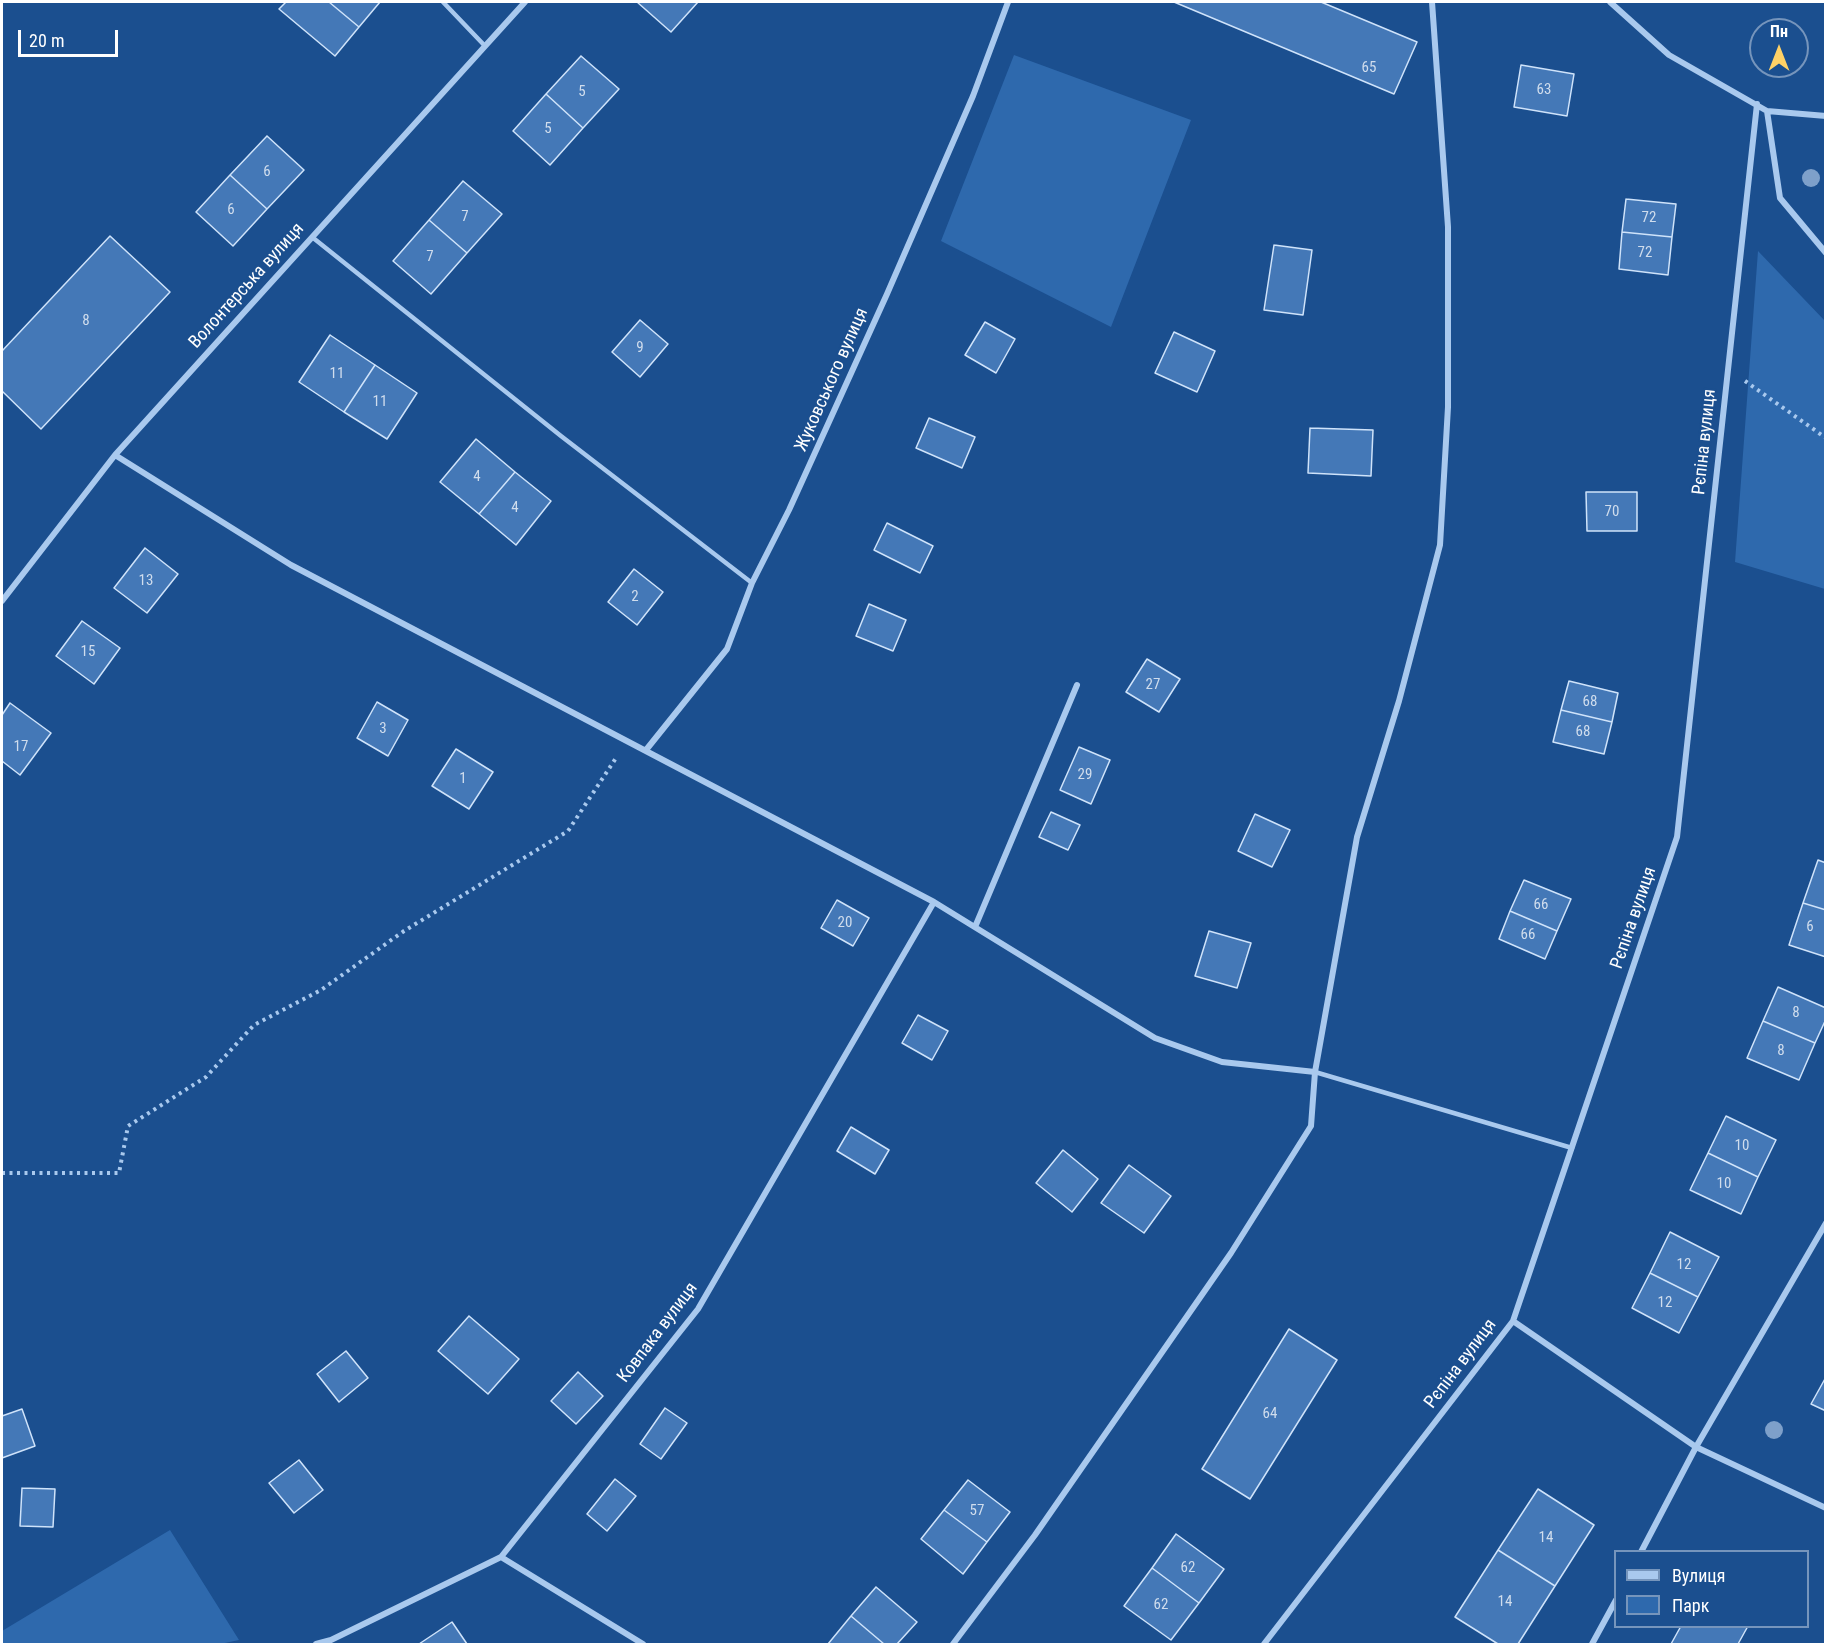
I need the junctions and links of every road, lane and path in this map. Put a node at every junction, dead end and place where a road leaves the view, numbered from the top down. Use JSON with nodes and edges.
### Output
{"nodes":[{"id":1,"x":443,"y":2,"type":"edge"},
{"id":2,"x":525,"y":2,"type":"edge"},
{"id":3,"x":1008,"y":2,"type":"edge"},
{"id":4,"x":1432,"y":2,"type":"edge"},
{"id":5,"x":1610,"y":2,"type":"edge"},
{"id":6,"x":485,"y":46,"type":"junction"},
{"id":7,"x":1757,"y":104,"type":"junction"},
{"id":8,"x":1767,"y":111,"type":"junction"},
{"id":9,"x":1826,"y":116,"type":"edge"},
{"id":10,"x":312,"y":237,"type":"junction"},
{"id":11,"x":1826,"y":253,"type":"edge"},
{"id":12,"x":1728,"y":368,"type":"junction"},
{"id":13,"x":1826,"y":438,"type":"edge"},
{"id":14,"x":115,"y":455,"type":"junction"},
{"id":15,"x":752,"y":583,"type":"junction"},
{"id":16,"x":2,"y":601,"type":"edge"},
{"id":17,"x":1077,"y":685,"type":"dead end"},
{"id":18,"x":628,"y":740,"type":"junction"},
{"id":19,"x":646,"y":750,"type":"junction"},
{"id":20,"x":934,"y":902,"type":"junction"},
{"id":21,"x":975,"y":927,"type":"junction"},
{"id":22,"x":1315,"y":1072,"type":"junction"},
{"id":23,"x":1572,"y":1148,"type":"junction"},
{"id":24,"x":2,"y":1173,"type":"edge"},
{"id":25,"x":1826,"y":1223,"type":"edge"},
{"id":26,"x":1513,"y":1321,"type":"junction"},
{"id":27,"x":1696,"y":1447,"type":"junction"},
{"id":28,"x":1826,"y":1508,"type":"edge"},
{"id":29,"x":1642,"y":1550,"type":"edge"},
{"id":30,"x":501,"y":1557,"type":"junction"},
{"id":31,"x":1614,"y":1604,"type":"edge"},
{"id":32,"x":316,"y":1644,"type":"edge"},
{"id":33,"x":643,"y":1644,"type":"edge"},
{"id":34,"x":952,"y":1644,"type":"edge"},
{"id":35,"x":1264,"y":1644,"type":"edge"},
{"id":36,"x":1592,"y":1644,"type":"edge"}],
"edges":[{"from":1,"to":6,"type":"lane"},
{"from":2,"to":6,"type":"street","name":"Волонтерська вулиця"},
{"from":3,"to":15,"type":"street","name":"Жуковського вулиця"},
{"from":4,"to":22,"type":"street"},
{"from":5,"to":7,"type":"street"},
{"from":6,"to":10,"type":"street","name":"Волонтерська вулиця"},
{"from":7,"to":8,"type":"street"},
{"from":7,"to":12,"type":"street","name":"Рєпіна вулиця"},
{"from":8,"to":9,"type":"street"},
{"from":8,"to":11,"type":"street"},
{"from":10,"to":14,"type":"street","name":"Волонтерська вулиця"},
{"from":10,"to":15,"type":"lane"},
{"from":12,"to":13,"type":"path"},
{"from":12,"to":23,"type":"street","name":"Рєпіна вулиця"},
{"from":14,"to":16,"type":"street","name":"Волонтерська вулиця"},
{"from":14,"to":18,"type":"street"},
{"from":15,"to":19,"type":"street","name":"Жуковського вулиця"},
{"from":17,"to":21,"type":"street"},
{"from":18,"to":19,"type":"street"},
{"from":18,"to":24,"type":"path"},
{"from":19,"to":20,"type":"street"},
{"from":20,"to":21,"type":"street"},
{"from":20,"to":30,"type":"street","name":"Ковпака вулиця"},
{"from":21,"to":22,"type":"street"},
{"from":22,"to":23,"type":"lane"},
{"from":22,"to":34,"type":"street"},
{"from":23,"to":26,"type":"street","name":"Рєпіна вулиця"},
{"from":25,"to":27,"type":"street"},
{"from":26,"to":27,"type":"street"},
{"from":26,"to":35,"type":"street","name":"Рєпіна вулиця"},
{"from":27,"to":28,"type":"street"},
{"from":27,"to":29,"type":"street"},
{"from":30,"to":32,"type":"street","name":"Ковпака вулиця"},
{"from":30,"to":33,"type":"street"},
{"from":31,"to":36,"type":"street"}]}
